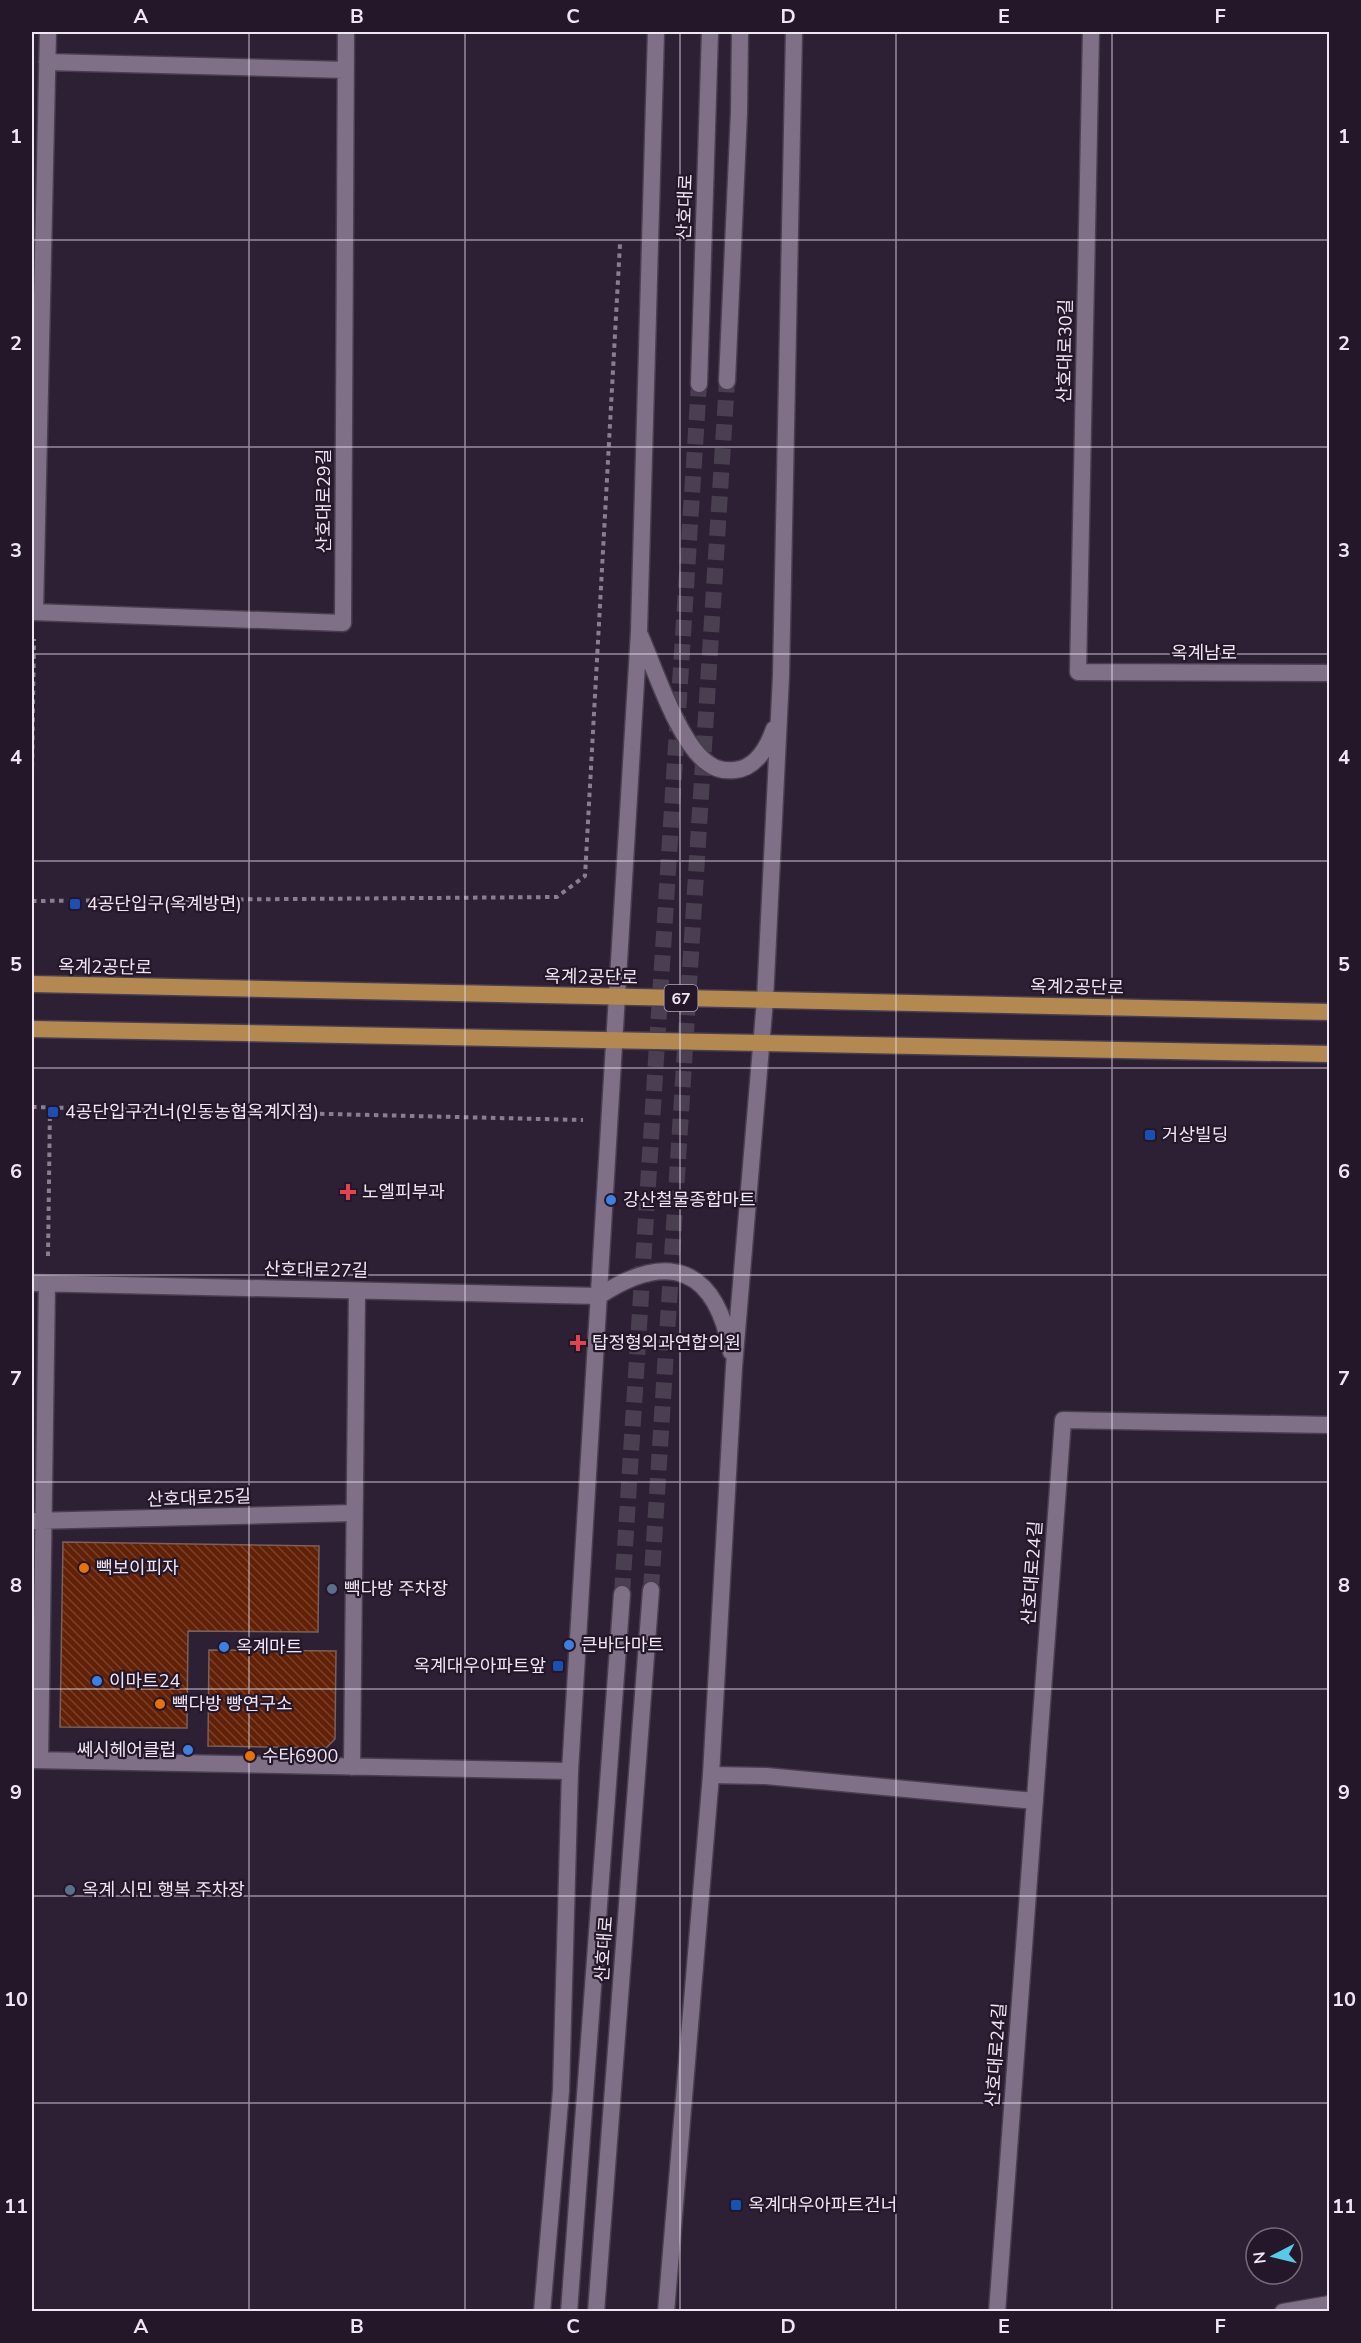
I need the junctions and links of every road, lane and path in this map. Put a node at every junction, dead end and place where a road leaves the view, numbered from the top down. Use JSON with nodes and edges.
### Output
{"nodes":[{"id":1,"x":48,"y":32,"type":"edge"},
{"id":2,"x":346,"y":32,"type":"edge"},
{"id":3,"x":656,"y":32,"type":"edge"},
{"id":4,"x":710,"y":32,"type":"edge"},
{"id":5,"x":740,"y":32,"type":"edge"},
{"id":6,"x":794,"y":32,"type":"edge"},
{"id":7,"x":1091,"y":32,"type":"edge"},
{"id":8,"x":47,"y":62,"type":"junction"},
{"id":9,"x":346,"y":70,"type":"junction"},
{"id":10,"x":620,"y":243,"type":"dead end"},
{"id":11,"x":727,"y":381,"type":"tunnel mouth"},
{"id":12,"x":699,"y":384,"type":"tunnel mouth"},
{"id":13,"x":33,"y":612,"type":"edge"},
{"id":14,"x":639,"y":632,"type":"junction"},
{"id":15,"x":1078,"y":672,"type":"joint"},
{"id":16,"x":1329,"y":673,"type":"edge"},
{"id":17,"x":779,"y":714,"type":"junction"},
{"id":18,"x":32,"y":776,"type":"edge"},
{"id":19,"x":32,"y":901,"type":"edge"},
{"id":20,"x":32,"y":984,"type":"edge"},
{"id":21,"x":617,"y":997,"type":"junction"},
{"id":22,"x":765,"y":1000,"type":"junction"},
{"id":23,"x":1329,"y":1012,"type":"edge"},
{"id":24,"x":32,"y":1029,"type":"edge"},
{"id":25,"x":614,"y":1041,"type":"junction"},
{"id":26,"x":762,"y":1044,"type":"junction"},
{"id":27,"x":1329,"y":1054,"type":"edge"},
{"id":28,"x":32,"y":1107,"type":"edge"},
{"id":29,"x":50,"y":1107,"type":"junction"},
{"id":30,"x":609,"y":1120,"type":"junction"},
{"id":31,"x":40,"y":1283,"type":"edge"},
{"id":32,"x":357,"y":1291,"type":"junction"},
{"id":33,"x":599,"y":1296,"type":"junction"},
{"id":34,"x":734,"y":1367,"type":"junction"},
{"id":35,"x":1329,"y":1425,"type":"edge"},
{"id":36,"x":354,"y":1513,"type":"junction"},
{"id":37,"x":38,"y":1522,"type":"edge"},
{"id":38,"x":651,"y":1590,"type":"tunnel mouth"},
{"id":39,"x":622,"y":1594,"type":"tunnel mouth"},
{"id":40,"x":36,"y":1760,"type":"edge"},
{"id":41,"x":352,"y":1767,"type":"junction"},
{"id":42,"x":570,"y":1772,"type":"junction"},
{"id":43,"x":711,"y":1775,"type":"junction"},
{"id":44,"x":1035,"y":1801,"type":"junction"},
{"id":45,"x":1329,"y":2304,"type":"edge"},
{"id":46,"x":542,"y":2312,"type":"edge"},
{"id":47,"x":569,"y":2312,"type":"edge"},
{"id":48,"x":596,"y":2312,"type":"edge"},
{"id":49,"x":666,"y":2312,"type":"edge"},
{"id":50,"x":997,"y":2312,"type":"edge"},
{"id":51,"x":1283,"y":2312,"type":"edge"}],
"edges":[{"from":1,"to":8,"type":"street"},
{"from":2,"to":9,"type":"street","name":"산호대로29길"},
{"from":3,"to":14,"type":"street"},
{"from":4,"to":12,"type":"street","name":"산호대로"},
{"from":5,"to":11,"type":"street"},
{"from":6,"to":17,"type":"street"},
{"from":7,"to":15,"type":"street","name":"산호대로30길"},
{"from":8,"to":9,"type":"street"},
{"from":8,"to":13,"type":"street"},
{"from":9,"to":13,"type":"street","name":"산호대로29길"},
{"from":10,"to":19,"type":"path"},
{"from":13,"to":18,"type":"path"},
{"from":14,"to":17,"type":"street"},
{"from":14,"to":21,"type":"street"},
{"from":15,"to":16,"type":"street","name":"옥계남로"},
{"from":17,"to":22,"type":"street"},
{"from":20,"to":21,"type":"main road","name":"옥계2공단로","number":"67"},
{"from":21,"to":22,"type":"main road","name":"옥계2공단로","number":"67"},
{"from":21,"to":25,"type":"street"},
{"from":22,"to":23,"type":"main road","name":"옥계2공단로","number":"67"},
{"from":22,"to":26,"type":"street"},
{"from":24,"to":25,"type":"main road"},
{"from":25,"to":26,"type":"main road"},
{"from":25,"to":30,"type":"street"},
{"from":26,"to":27,"type":"main road"},
{"from":26,"to":34,"type":"street"},
{"from":28,"to":29,"type":"path"},
{"from":29,"to":30,"type":"path"},
{"from":29,"to":31,"type":"path"},
{"from":30,"to":33,"type":"street"},
{"from":31,"to":32,"type":"street","name":"산호대로27길"},
{"from":31,"to":37,"type":"street"},
{"from":32,"to":33,"type":"street","name":"산호대로27길"},
{"from":32,"to":36,"type":"street"},
{"from":33,"to":34,"type":"street"},
{"from":33,"to":42,"type":"street"},
{"from":34,"to":43,"type":"street"},
{"from":35,"to":44,"type":"street","name":"산호대로24길"},
{"from":36,"to":37,"type":"street","name":"산호대로25길"},
{"from":36,"to":41,"type":"street"},
{"from":37,"to":40,"type":"street"},
{"from":38,"to":48,"type":"street","name":"산호대로"},
{"from":39,"to":47,"type":"street","name":"산호대로"},
{"from":40,"to":41,"type":"street"},
{"from":41,"to":42,"type":"street"},
{"from":42,"to":46,"type":"street"},
{"from":43,"to":44,"type":"street"},
{"from":43,"to":49,"type":"street"},
{"from":44,"to":50,"type":"street","name":"산호대로24길"},
{"from":45,"to":51,"type":"street"}]}
